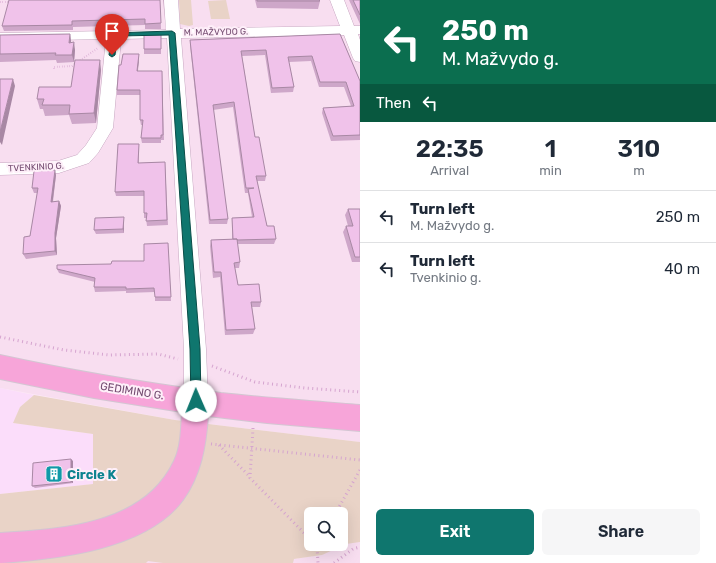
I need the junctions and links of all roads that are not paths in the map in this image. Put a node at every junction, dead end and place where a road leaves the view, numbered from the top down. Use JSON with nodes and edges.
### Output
{"nodes":[{"id":1,"x":171,"y":0,"type":"edge"},
{"id":2,"x":337,"y":0,"type":"edge"},
{"id":3,"x":354,"y":30,"type":"edge"},
{"id":4,"x":172,"y":33,"type":"junction"},
{"id":5,"x":0,"y":37,"type":"edge"},
{"id":6,"x":108,"y":40,"type":"junction"},
{"id":7,"x":360,"y":58,"type":"edge"},
{"id":8,"x":0,"y":169,"type":"edge"},
{"id":9,"x":0,"y":367,"type":"edge"},
{"id":10,"x":196,"y":401,"type":"junction"},
{"id":11,"x":360,"y":418,"type":"edge"},
{"id":12,"x":0,"y":548,"type":"edge"}],
"edges":[{"from":1,"to":4,"type":"street"},
{"from":2,"to":3,"type":"street"},
{"from":3,"to":4,"type":"street","name":"M. MAŽVYDO G."},
{"from":3,"to":7,"type":"street"},
{"from":4,"to":6,"type":"street","name":"M. MAŽVYDO G."},
{"from":4,"to":10,"type":"street"},
{"from":5,"to":6,"type":"street","name":"M. MAŽVYDO G."},
{"from":6,"to":8,"type":"street","name":"TVENKINIO G."},
{"from":9,"to":10,"type":"main road","name":"GEDIMINO G."},
{"from":10,"to":11,"type":"main road","name":"GEDIMINO G."},
{"from":10,"to":12,"type":"main road"}]}
